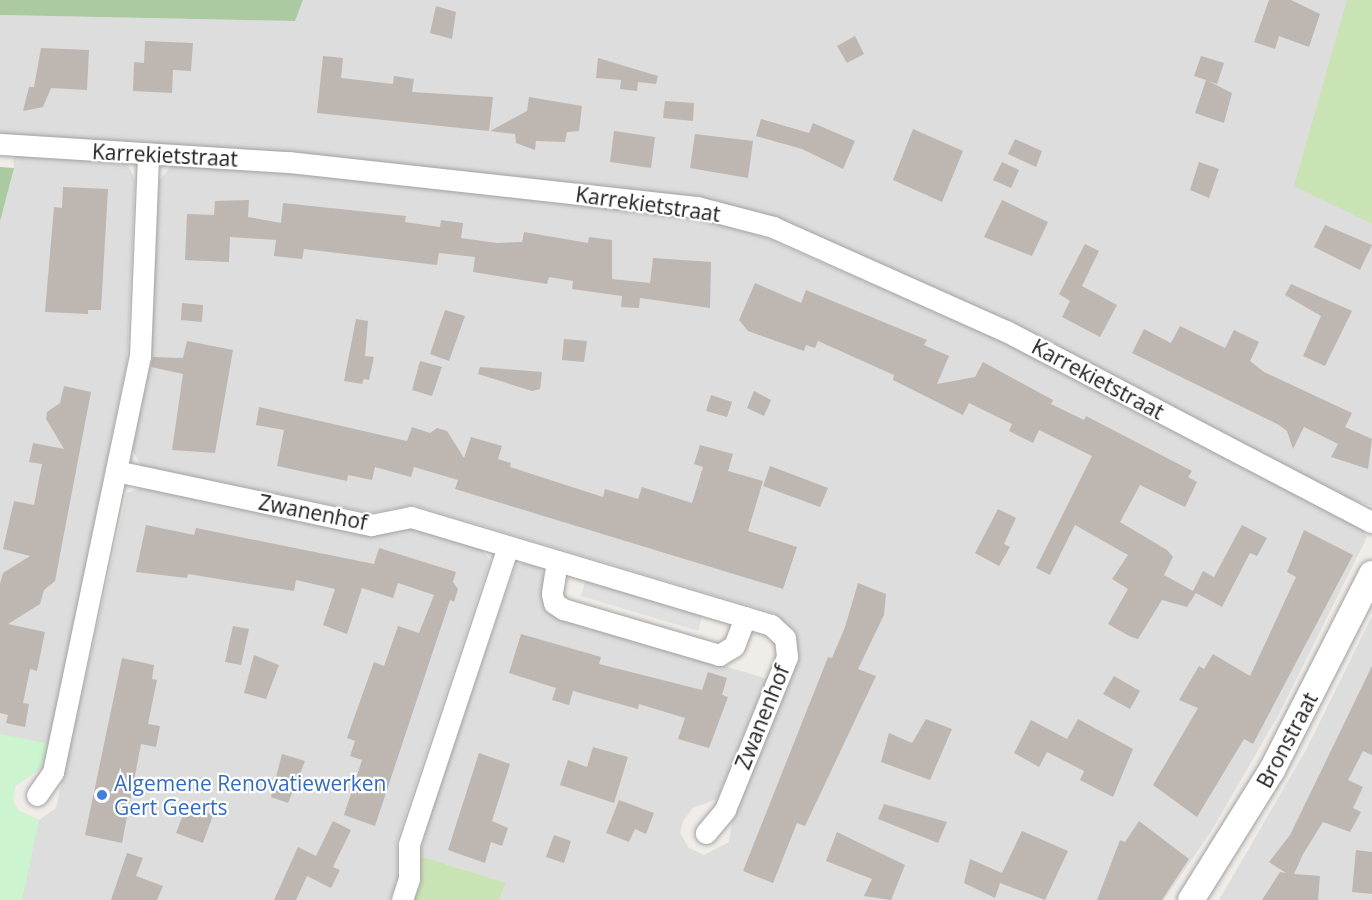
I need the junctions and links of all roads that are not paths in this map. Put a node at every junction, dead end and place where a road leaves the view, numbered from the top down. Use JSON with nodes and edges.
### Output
{"nodes":[{"id":1,"x":0,"y":144,"type":"edge"},
{"id":2,"x":148,"y":154,"type":"junction"},
{"id":3,"x":116,"y":471,"type":"junction"},
{"id":4,"x":1372,"y":522,"type":"edge"},
{"id":5,"x":508,"y":547,"type":"junction"},
{"id":6,"x":557,"y":561,"type":"junction"},
{"id":7,"x":1372,"y":574,"type":"edge"},
{"id":8,"x":745,"y":617,"type":"junction"},
{"id":9,"x":37,"y":795,"type":"dead end"},
{"id":10,"x":706,"y":833,"type":"dead end"},
{"id":11,"x":402,"y":900,"type":"edge"},
{"id":12,"x":1191,"y":900,"type":"edge"}],
"edges":[{"from":1,"to":2,"type":"street","name":"Karrekietstraat"},
{"from":2,"to":3,"type":"street"},
{"from":2,"to":4,"type":"street","name":"Karrekietstraat"},
{"from":3,"to":5,"type":"street","name":"Zwanenhof"},
{"from":3,"to":9,"type":"street"},
{"from":5,"to":6,"type":"street","name":"Zwanenhof"},
{"from":5,"to":11,"type":"street"},
{"from":6,"to":8,"type":"street","name":"Zwanenhof"},
{"from":6,"to":8,"type":"street"},
{"from":7,"to":12,"type":"street","name":"Bronstraat"},
{"from":8,"to":10,"type":"street","name":"Zwanenhof"}]}
